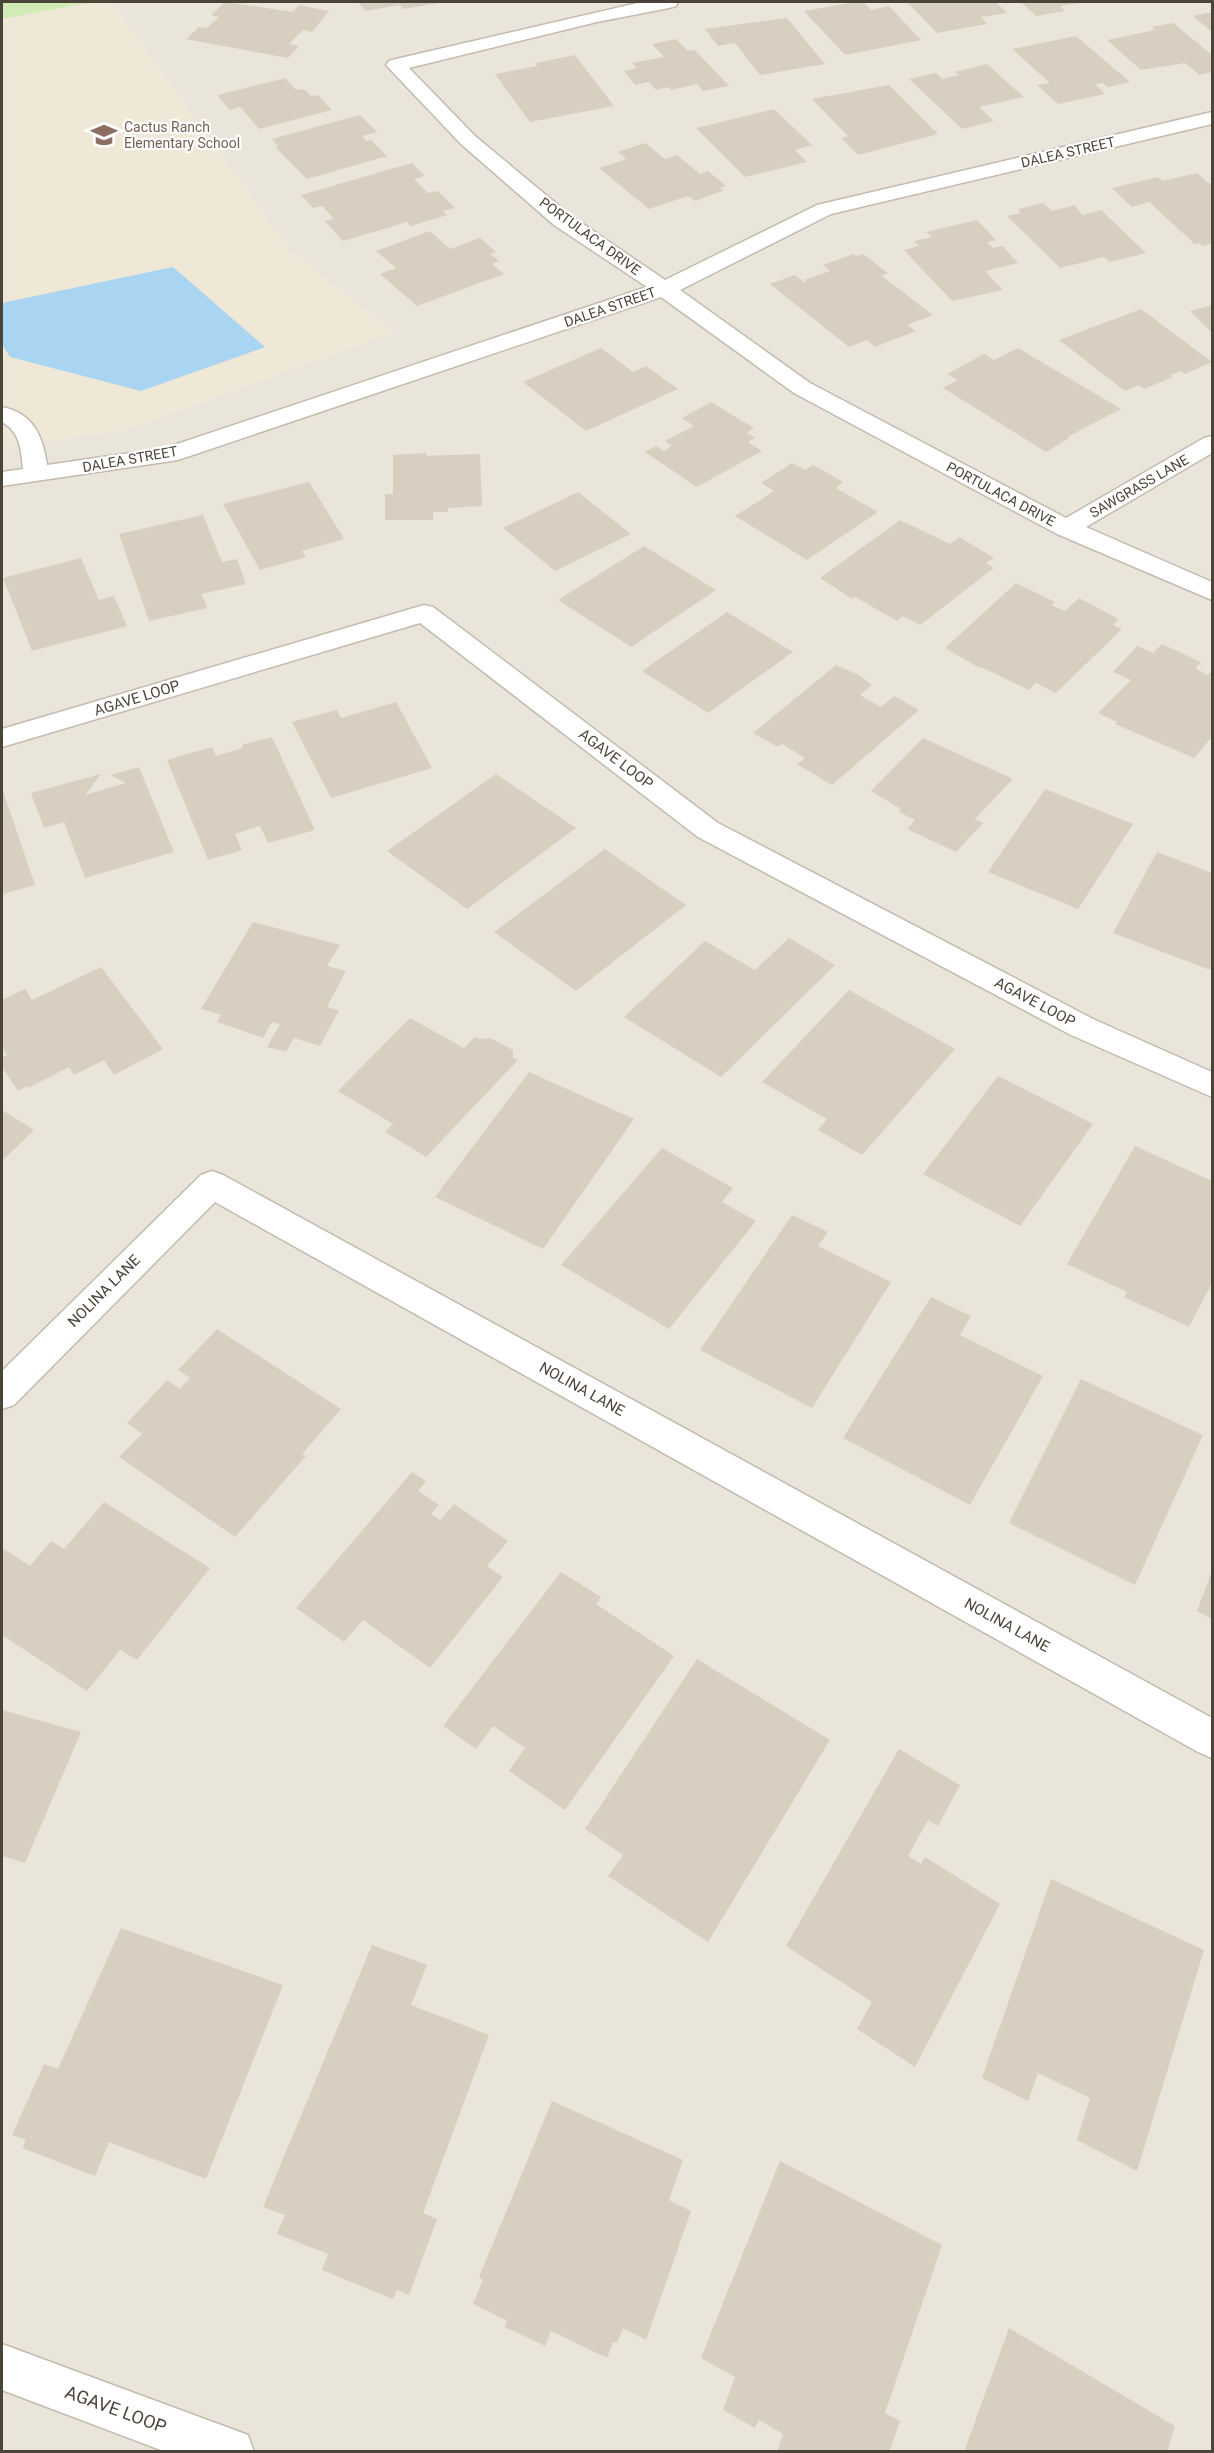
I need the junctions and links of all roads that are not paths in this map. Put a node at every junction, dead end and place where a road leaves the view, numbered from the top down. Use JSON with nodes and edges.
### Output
{"nodes":[{"id":1,"x":669,"y":2,"type":"edge"},
{"id":2,"x":1212,"y":118,"type":"edge"},
{"id":3,"x":664,"y":289,"type":"junction"},
{"id":4,"x":2,"y":414,"type":"edge"},
{"id":5,"x":1212,"y":443,"type":"edge"},
{"id":6,"x":36,"y":474,"type":"junction"},
{"id":7,"x":2,"y":478,"type":"edge"},
{"id":8,"x":1066,"y":528,"type":"junction"},
{"id":9,"x":1212,"y":592,"type":"edge"},
{"id":10,"x":2,"y":738,"type":"edge"},
{"id":11,"x":1212,"y":1085,"type":"edge"},
{"id":12,"x":2,"y":1394,"type":"edge"},
{"id":13,"x":1212,"y":1739,"type":"edge"},
{"id":14,"x":2,"y":2367,"type":"edge"},
{"id":15,"x":231,"y":2451,"type":"edge"}],
"edges":[{"from":1,"to":3,"type":"street","name":"PORTULACA DRIVE"},
{"from":2,"to":3,"type":"street","name":"DALEA STREET"},
{"from":3,"to":6,"type":"street","name":"DALEA STREET"},
{"from":3,"to":8,"type":"street","name":"PORTULACA DRIVE"},
{"from":4,"to":6,"type":"street"},
{"from":5,"to":8,"type":"street","name":"SAWGRASS LANE"},
{"from":6,"to":7,"type":"street","name":"DALEA STREET"},
{"from":8,"to":9,"type":"street","name":"PORTULACA DRIVE"},
{"from":10,"to":11,"type":"street","name":"AGAVE LOOP"},
{"from":12,"to":13,"type":"street","name":"NOLINA LANE"},
{"from":14,"to":15,"type":"street","name":"AGAVE LOOP"}]}
